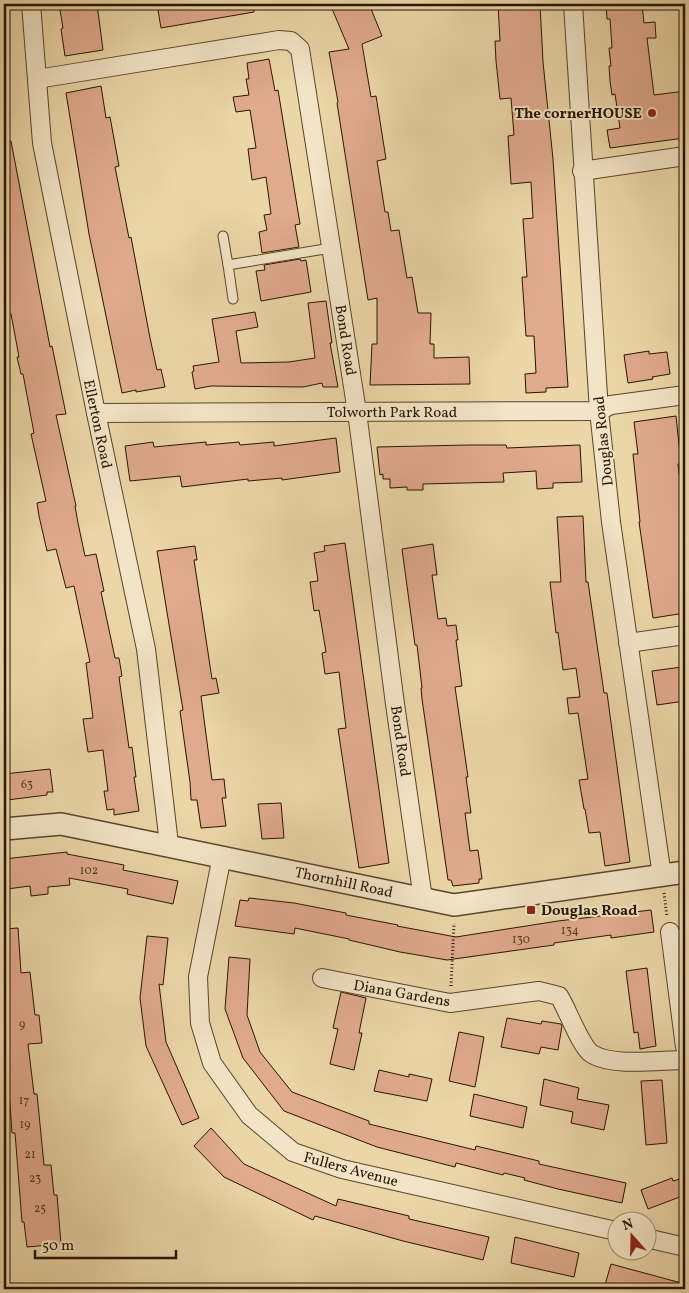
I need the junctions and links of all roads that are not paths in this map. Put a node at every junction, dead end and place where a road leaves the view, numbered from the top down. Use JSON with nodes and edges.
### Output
{"nodes":[{"id":1,"x":31,"y":4,"type":"edge"},
{"id":2,"x":573,"y":4,"type":"edge"},
{"id":3,"x":37,"y":79,"type":"junction"},
{"id":4,"x":685,"y":156,"type":"edge"},
{"id":5,"x":582,"y":171,"type":"junction"},
{"id":6,"x":223,"y":236,"type":"dead end"},
{"id":7,"x":331,"y":248,"type":"junction"},
{"id":8,"x":228,"y":265,"type":"junction"},
{"id":9,"x":233,"y":299,"type":"dead end"},
{"id":10,"x":685,"y":395,"type":"edge"},
{"id":11,"x":599,"y":411,"type":"junction"},
{"id":12,"x":357,"y":412,"type":"junction"},
{"id":13,"x":96,"y":413,"type":"junction"},
{"id":14,"x":685,"y":635,"type":"edge"},
{"id":15,"x":628,"y":643,"type":"junction"},
{"id":16,"x":4,"y":829,"type":"edge"},
{"id":17,"x":169,"y":844,"type":"junction"},
{"id":18,"x":222,"y":856,"type":"junction"},
{"id":19,"x":685,"y":872,"type":"edge"},
{"id":20,"x":662,"y":876,"type":"junction"},
{"id":21,"x":423,"y":899,"type":"junction"},
{"id":22,"x":670,"y":932,"type":"road end"},
{"id":23,"x":322,"y":978,"type":"dead end"},
{"id":24,"x":685,"y":1047,"type":"edge"},
{"id":25,"x":685,"y":1060,"type":"edge"},
{"id":26,"x":606,"y":1229,"type":"edge"},
{"id":27,"x":656,"y":1240,"type":"edge"},
{"id":28,"x":685,"y":1246,"type":"edge"}],
"edges":[{"from":1,"to":3,"type":"street","name":"Ellerton Road"},
{"from":2,"to":5,"type":"street","name":"Douglas Road"},
{"from":3,"to":7,"type":"street","name":"Bond Road"},
{"from":3,"to":13,"type":"street","name":"Ellerton Road"},
{"from":4,"to":5,"type":"street"},
{"from":5,"to":11,"type":"street","name":"Douglas Road"},
{"from":6,"to":8,"type":"lane"},
{"from":7,"to":8,"type":"lane"},
{"from":7,"to":12,"type":"street","name":"Bond Road"},
{"from":8,"to":9,"type":"lane"},
{"from":10,"to":11,"type":"street","name":"Tolworth Park Road"},
{"from":11,"to":12,"type":"street","name":"Tolworth Park Road"},
{"from":11,"to":15,"type":"street","name":"Douglas Road"},
{"from":12,"to":13,"type":"street","name":"Tolworth Park Road"},
{"from":12,"to":21,"type":"street","name":"Bond Road"},
{"from":13,"to":17,"type":"street","name":"Ellerton Road"},
{"from":14,"to":15,"type":"street"},
{"from":15,"to":20,"type":"street","name":"Douglas Road"},
{"from":16,"to":17,"type":"street","name":"Thornhill Road"},
{"from":17,"to":18,"type":"street","name":"Thornhill Road"},
{"from":18,"to":21,"type":"street","name":"Thornhill Road"},
{"from":18,"to":26,"type":"street","name":"Fullers Avenue"},
{"from":19,"to":20,"type":"street","name":"Thornhill Road"},
{"from":20,"to":21,"type":"street","name":"Thornhill Road"},
{"from":22,"to":24,"type":"street"},
{"from":23,"to":25,"type":"street","name":"Diana Gardens"},
{"from":27,"to":28,"type":"street"}]}
